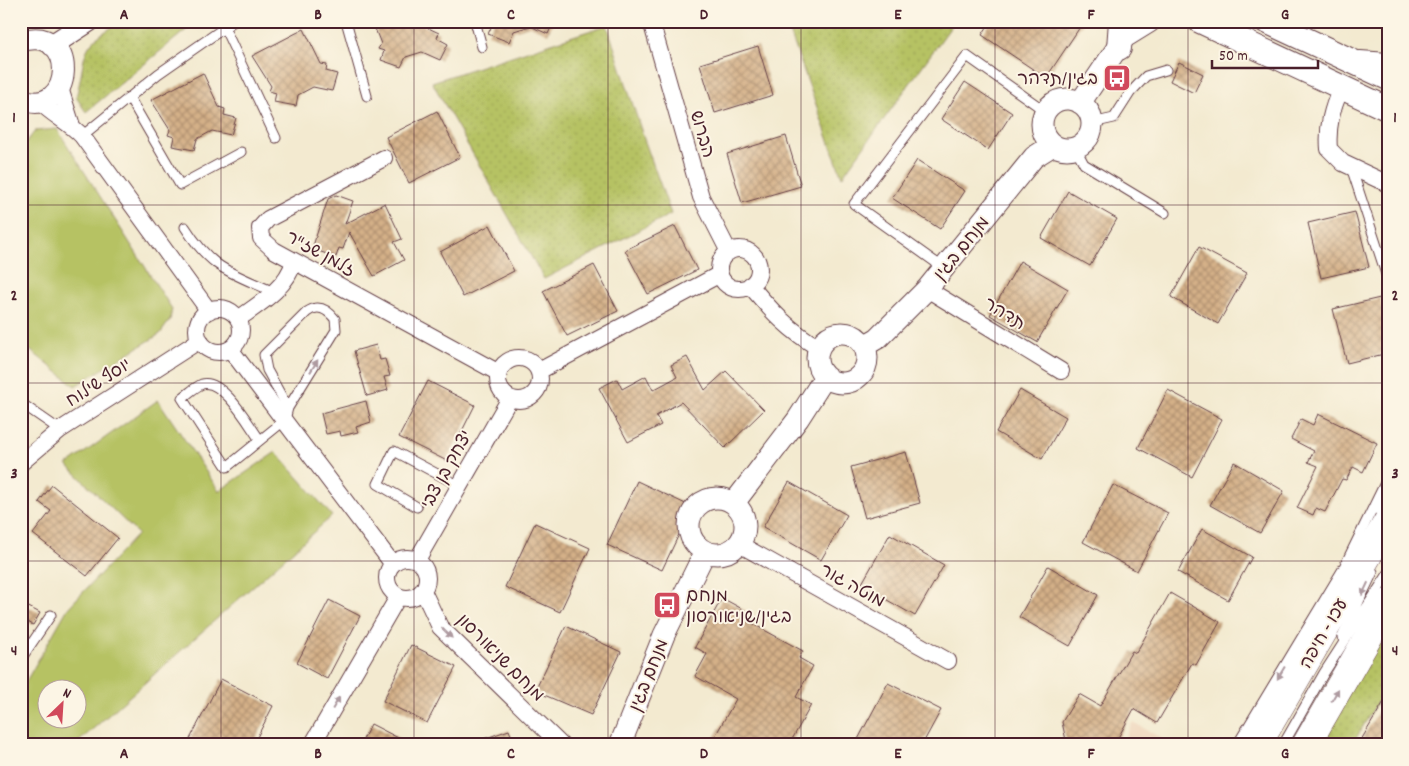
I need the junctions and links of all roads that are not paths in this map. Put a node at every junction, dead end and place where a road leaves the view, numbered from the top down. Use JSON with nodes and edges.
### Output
{"nodes":[{"id":1,"x":88,"y":21,"type":"edge"},
{"id":2,"x":234,"y":21,"type":"edge"},
{"id":3,"x":346,"y":21,"type":"edge"},
{"id":4,"x":475,"y":21,"type":"edge"},
{"id":5,"x":651,"y":21,"type":"edge"},
{"id":6,"x":1148,"y":21,"type":"edge"},
{"id":7,"x":1200,"y":21,"type":"edge"},
{"id":8,"x":1266,"y":21,"type":"edge"},
{"id":9,"x":224,"y":27,"type":"junction"},
{"id":10,"x":1125,"y":31,"type":"edge"},
{"id":11,"x":21,"y":41,"type":"edge"},
{"id":12,"x":1314,"y":44,"type":"junction"},
{"id":13,"x":52,"y":45,"type":"junction"},
{"id":14,"x":482,"y":47,"type":"dead end"},
{"id":15,"x":1388,"y":61,"type":"edge"},
{"id":16,"x":1166,"y":70,"type":"dead end"},
{"id":17,"x":1388,"y":78,"type":"edge"},
{"id":18,"x":60,"y":88,"type":"junction"},
{"id":19,"x":1342,"y":88,"type":"junction"},
{"id":20,"x":368,"y":96,"type":"dead end"},
{"id":21,"x":129,"y":97,"type":"junction"},
{"id":22,"x":1080,"y":102,"type":"junction"},
{"id":23,"x":29,"y":103,"type":"edge"},
{"id":24,"x":1388,"y":109,"type":"edge"},
{"id":25,"x":1045,"y":111,"type":"junction"},
{"id":26,"x":1092,"y":123,"type":"junction"},
{"id":27,"x":77,"y":131,"type":"junction"},
{"id":28,"x":276,"y":138,"type":"dead end"},
{"id":29,"x":1053,"y":144,"type":"junction"},
{"id":30,"x":1076,"y":147,"type":"junction"},
{"id":31,"x":241,"y":152,"type":"dead end"},
{"id":32,"x":384,"y":158,"type":"dead end"},
{"id":33,"x":1351,"y":167,"type":"junction"},
{"id":34,"x":1388,"y":184,"type":"edge"},
{"id":35,"x":1165,"y":213,"type":"dead end"},
{"id":36,"x":185,"y":227,"type":"dead end"},
{"id":37,"x":729,"y":252,"type":"junction"},
{"id":38,"x":294,"y":261,"type":"junction"},
{"id":39,"x":945,"y":269,"type":"junction"},
{"id":40,"x":720,"y":274,"type":"junction"},
{"id":41,"x":1388,"y":280,"type":"edge"},
{"id":42,"x":750,"y":285,"type":"junction"},
{"id":43,"x":927,"y":289,"type":"junction"},
{"id":44,"x":274,"y":292,"type":"junction"},
{"id":45,"x":209,"y":311,"type":"junction"},
{"id":46,"x":238,"y":319,"type":"junction"},
{"id":47,"x":200,"y":340,"type":"junction"},
{"id":48,"x":864,"y":346,"type":"junction"},
{"id":49,"x":819,"y":348,"type":"junction"},
{"id":50,"x":230,"y":349,"type":"junction"},
{"id":51,"x":539,"y":371,"type":"junction"},
{"id":52,"x":1061,"y":372,"type":"dead end"},
{"id":53,"x":499,"y":373,"type":"junction"},
{"id":54,"x":825,"y":377,"type":"junction"},
{"id":55,"x":510,"y":398,"type":"junction"},
{"id":56,"x":21,"y":402,"type":"edge"},
{"id":57,"x":286,"y":414,"type":"junction"},
{"id":58,"x":60,"y":430,"type":"junction"},
{"id":59,"x":260,"y":440,"type":"junction"},
{"id":60,"x":21,"y":463,"type":"edge"},
{"id":61,"x":1388,"y":477,"type":"edge"},
{"id":62,"x":460,"y":486,"type":"junction"},
{"id":63,"x":1388,"y":492,"type":"edge"},
{"id":64,"x":734,"y":503,"type":"junction"},
{"id":65,"x":417,"y":508,"type":"dead end"},
{"id":66,"x":1388,"y":521,"type":"edge"},
{"id":67,"x":739,"y":544,"type":"junction"},
{"id":68,"x":705,"y":552,"type":"junction"},
{"id":69,"x":417,"y":560,"type":"junction"},
{"id":70,"x":392,"y":563,"type":"junction"},
{"id":71,"x":1377,"y":564,"type":"dead end"},
{"id":72,"x":1343,"y":569,"type":"junction"},
{"id":73,"x":1388,"y":574,"type":"edge"},
{"id":74,"x":423,"y":591,"type":"junction"},
{"id":75,"x":398,"y":597,"type":"junction"},
{"id":76,"x":1388,"y":603,"type":"edge"},
{"id":77,"x":51,"y":615,"type":"dead end"},
{"id":78,"x":21,"y":659,"type":"edge"},
{"id":79,"x":948,"y":661,"type":"dead end"},
{"id":80,"x":1324,"y":673,"type":"junction"},
{"id":81,"x":1309,"y":742,"type":"edge"},
{"id":82,"x":312,"y":745,"type":"edge"},
{"id":83,"x":561,"y":745,"type":"edge"},
{"id":84,"x":620,"y":745,"type":"edge"},
{"id":85,"x":1237,"y":745,"type":"edge"},
{"id":86,"x":1257,"y":745,"type":"edge"},
{"id":87,"x":1283,"y":745,"type":"edge"}],
"edges":[{"from":1,"to":13,"type":"street"},
{"from":2,"to":9,"type":"lane"},
{"from":3,"to":20,"type":"lane"},
{"from":4,"to":14,"type":"lane"},
{"from":5,"to":37,"type":"street","name":"הברוש"},
{"from":6,"to":10,"type":"main road"},
{"from":7,"to":19,"type":"main road"},
{"from":8,"to":12,"type":"main road"},
{"from":9,"to":21,"type":"lane"},
{"from":9,"to":28,"type":"lane"},
{"from":10,"to":22,"type":"street"},
{"from":11,"to":13,"type":"street"},
{"from":12,"to":15,"type":"street"},
{"from":12,"to":17,"type":"main road"},
{"from":13,"to":18,"type":"street"},
{"from":16,"to":26,"type":"lane"},
{"from":18,"to":23,"type":"street"},
{"from":18,"to":27,"type":"street"},
{"from":19,"to":24,"type":"main road"},
{"from":19,"to":33,"type":"street"},
{"from":21,"to":27,"type":"lane"},
{"from":21,"to":31,"type":"lane"},
{"from":22,"to":25,"type":"street"},
{"from":22,"to":26,"type":"street"},
{"from":23,"to":27,"type":"street"},
{"from":25,"to":29,"type":"street"},
{"from":25,"to":39,"type":"lane"},
{"from":26,"to":30,"type":"street"},
{"from":27,"to":45,"type":"street"},
{"from":29,"to":30,"type":"street"},
{"from":29,"to":39,"type":"street","name":"מנחם בגין"},
{"from":30,"to":35,"type":"lane"},
{"from":32,"to":38,"type":"street","name":"זלמן שז\"ר"},
{"from":33,"to":34,"type":"street"},
{"from":33,"to":41,"type":"lane"},
{"from":36,"to":44,"type":"lane"},
{"from":37,"to":40,"type":"street"},
{"from":37,"to":42,"type":"street"},
{"from":38,"to":44,"type":"street"},
{"from":38,"to":53,"type":"street","name":"זלמן שז\"ר"},
{"from":39,"to":43,"type":"street","name":"מנחם בגין"},
{"from":40,"to":42,"type":"street"},
{"from":40,"to":51,"type":"street"},
{"from":42,"to":49,"type":"street"},
{"from":43,"to":48,"type":"street","name":"מנחם בגין"},
{"from":43,"to":52,"type":"street","name":"תדהר"},
{"from":44,"to":46,"type":"street"},
{"from":45,"to":46,"type":"street"},
{"from":45,"to":47,"type":"street"},
{"from":46,"to":50,"type":"street"},
{"from":47,"to":50,"type":"street"},
{"from":47,"to":58,"type":"street","name":"יוסף שילוח"},
{"from":48,"to":49,"type":"street"},
{"from":48,"to":54,"type":"street"},
{"from":49,"to":54,"type":"street"},
{"from":50,"to":57,"type":"street"},
{"from":51,"to":53,"type":"street"},
{"from":51,"to":55,"type":"street"},
{"from":53,"to":55,"type":"street"},
{"from":54,"to":64,"type":"street"},
{"from":55,"to":62,"type":"street","name":"יצחק בן צבי"},
{"from":56,"to":58,"type":"lane"},
{"from":57,"to":57,"type":"lane","one_way":true},
{"from":57,"to":59,"type":"lane"},
{"from":57,"to":70,"type":"street"},
{"from":58,"to":60,"type":"street","name":"יוסף שילוח"},
{"from":59,"to":59,"type":"lane"},
{"from":61,"to":72,"type":"lane"},
{"from":62,"to":65,"type":"lane"},
{"from":62,"to":69,"type":"street","name":"יצחק בן צבי"},
{"from":63,"to":72,"type":"lane"},
{"from":64,"to":67,"type":"street"},
{"from":64,"to":68,"type":"street"},
{"from":66,"to":86,"type":"highway","name":"עכו - חיפה"},
{"from":67,"to":68,"type":"street"},
{"from":67,"to":79,"type":"street","name":"מוטה גור"},
{"from":68,"to":84,"type":"street","name":"מנחם בגין"},
{"from":69,"to":70,"type":"street"},
{"from":69,"to":74,"type":"street"},
{"from":70,"to":75,"type":"street"},
{"from":71,"to":80,"type":"lane","one_way":true},
{"from":72,"to":85,"type":"lane","one_way":true},
{"from":73,"to":80,"type":"lane"},
{"from":74,"to":75,"type":"street"},
{"from":74,"to":83,"type":"street","name":"מנחם שניאורסון","one_way":true},
{"from":82,"to":75,"type":"street","one_way":true},
{"from":81,"to":76,"type":"highway","one_way":true},
{"from":77,"to":78,"type":"lane"},
{"from":80,"to":87,"type":"lane"}]}
